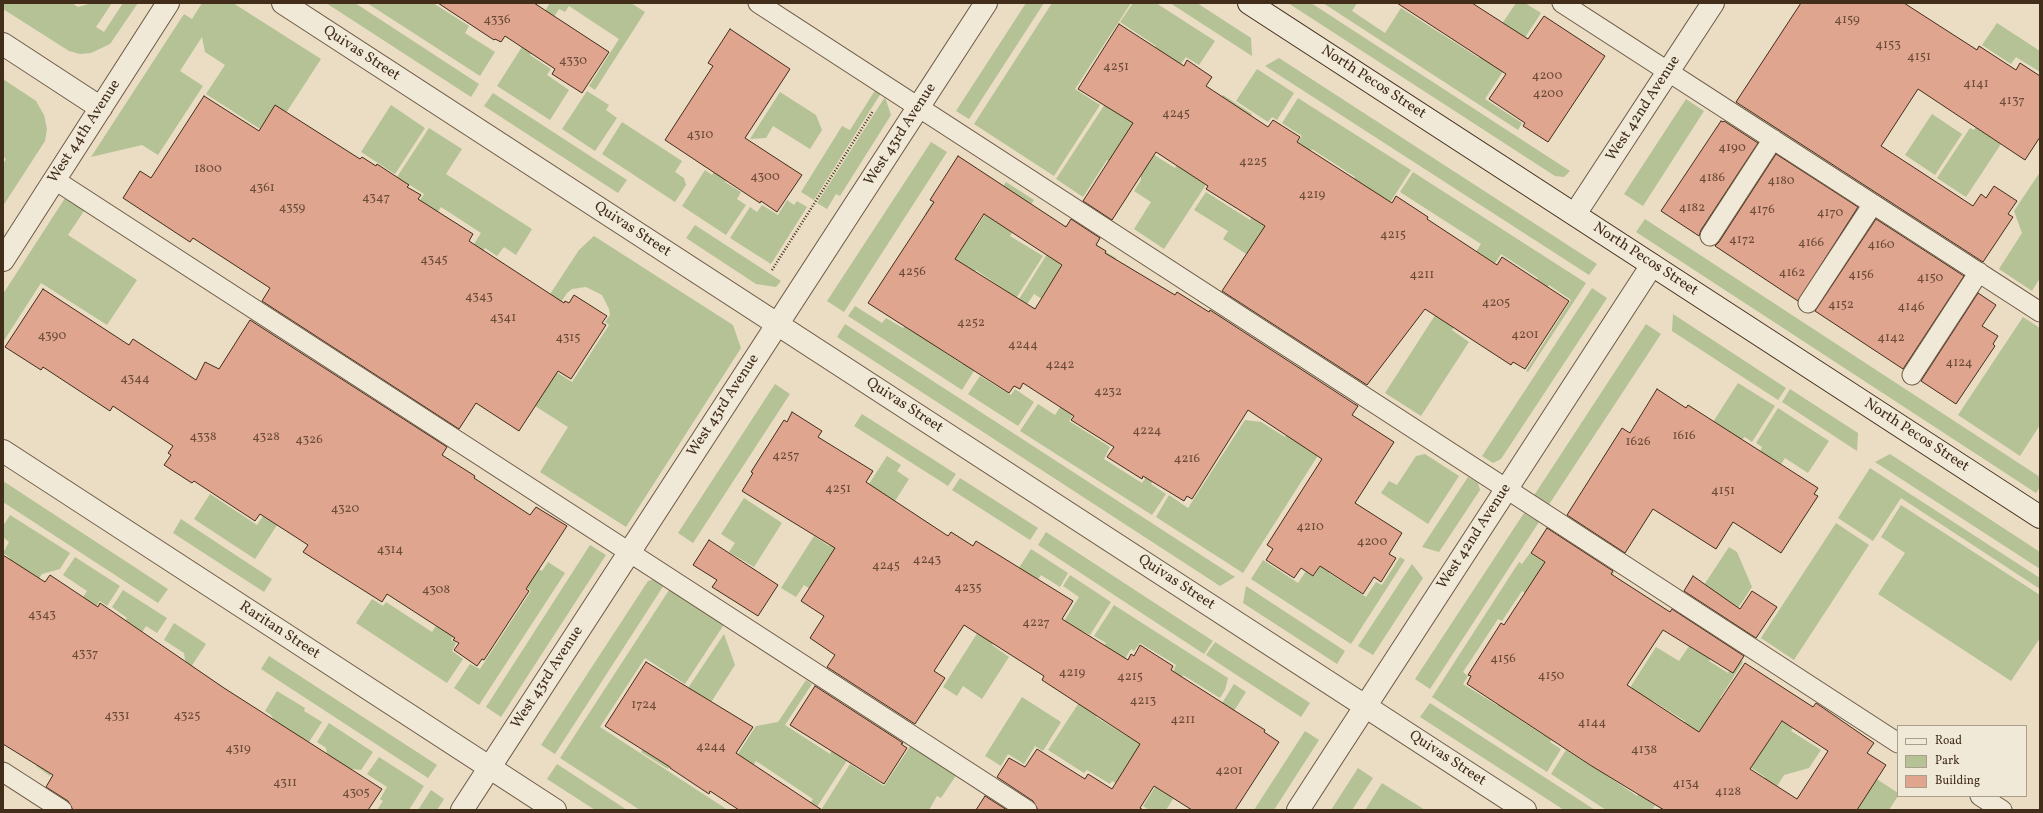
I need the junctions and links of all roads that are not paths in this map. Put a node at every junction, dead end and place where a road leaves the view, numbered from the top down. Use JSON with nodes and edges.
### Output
{"nodes":[{"id":1,"x":168,"y":3,"type":"edge"},
{"id":2,"x":283,"y":3,"type":"edge"},
{"id":3,"x":758,"y":3,"type":"edge"},
{"id":4,"x":986,"y":3,"type":"edge"},
{"id":5,"x":1249,"y":3,"type":"edge"},
{"id":6,"x":1562,"y":3,"type":"edge"},
{"id":7,"x":1713,"y":3,"type":"edge"},
{"id":8,"x":3,"y":44,"type":"edge"},
{"id":9,"x":1669,"y":71,"type":"junction"},
{"id":10,"x":919,"y":107,"type":"junction"},
{"id":11,"x":101,"y":108,"type":"junction"},
{"id":12,"x":1773,"y":139,"type":"junction"},
{"id":13,"x":55,"y":180,"type":"junction"},
{"id":14,"x":1873,"y":204,"type":"junction"},
{"id":15,"x":1575,"y":214,"type":"junction"},
{"id":16,"x":1710,"y":236,"type":"dead end"},
{"id":17,"x":3,"y":260,"type":"edge"},
{"id":18,"x":1652,"y":265,"type":"junction"},
{"id":19,"x":1979,"y":272,"type":"junction"},
{"id":20,"x":1808,"y":303,"type":"dead end"},
{"id":21,"x":2040,"y":312,"type":"edge"},
{"id":22,"x":778,"y":324,"type":"junction"},
{"id":23,"x":1912,"y":375,"type":"dead end"},
{"id":24,"x":3,"y":451,"type":"edge"},
{"id":25,"x":1507,"y":489,"type":"junction"},
{"id":26,"x":2040,"y":517,"type":"edge"},
{"id":27,"x":630,"y":552,"type":"junction"},
{"id":28,"x":1366,"y":706,"type":"junction"},
{"id":29,"x":1897,"y":742,"type":"edge"},
{"id":30,"x":490,"y":767,"type":"junction"},
{"id":31,"x":3,"y":772,"type":"edge"},
{"id":32,"x":1982,"y":797,"type":"edge"},
{"id":33,"x":62,"y":810,"type":"edge"},
{"id":34,"x":462,"y":810,"type":"edge"},
{"id":35,"x":556,"y":810,"type":"edge"},
{"id":36,"x":1027,"y":810,"type":"edge"},
{"id":37,"x":1298,"y":810,"type":"edge"},
{"id":38,"x":1525,"y":810,"type":"edge"},
{"id":39,"x":2002,"y":810,"type":"edge"}],
"edges":[{"from":1,"to":11,"type":"street","name":"West 44th Avenue"},
{"from":2,"to":22,"type":"street","name":"Quivas Street"},
{"from":3,"to":10,"type":"lane"},
{"from":4,"to":10,"type":"street","name":"West 43rd Avenue"},
{"from":5,"to":15,"type":"street","name":"North Pecos Street"},
{"from":6,"to":9,"type":"lane"},
{"from":7,"to":9,"type":"street","name":"West 42nd Avenue"},
{"from":8,"to":11,"type":"street"},
{"from":9,"to":12,"type":"lane"},
{"from":9,"to":15,"type":"street","name":"West 42nd Avenue"},
{"from":10,"to":22,"type":"street","name":"West 43rd Avenue"},
{"from":10,"to":25,"type":"lane"},
{"from":11,"to":13,"type":"street","name":"West 44th Avenue"},
{"from":12,"to":14,"type":"lane"},
{"from":12,"to":16,"type":"lane"},
{"from":13,"to":17,"type":"street","name":"West 44th Avenue"},
{"from":13,"to":27,"type":"lane"},
{"from":14,"to":19,"type":"lane"},
{"from":14,"to":20,"type":"lane"},
{"from":15,"to":18,"type":"street","name":"North Pecos Street"},
{"from":18,"to":25,"type":"street","name":"West 42nd Avenue"},
{"from":18,"to":26,"type":"street","name":"North Pecos Street"},
{"from":19,"to":21,"type":"lane"},
{"from":19,"to":23,"type":"lane"},
{"from":22,"to":27,"type":"street","name":"West 43rd Avenue"},
{"from":22,"to":28,"type":"street","name":"Quivas Street"},
{"from":24,"to":30,"type":"street","name":"Raritan Street"},
{"from":25,"to":28,"type":"street","name":"West 42nd Avenue"},
{"from":25,"to":29,"type":"lane"},
{"from":27,"to":30,"type":"street","name":"West 43rd Avenue"},
{"from":27,"to":36,"type":"lane"},
{"from":28,"to":37,"type":"street","name":"West 42nd Avenue"},
{"from":28,"to":38,"type":"street","name":"Quivas Street"},
{"from":30,"to":34,"type":"street","name":"West 43rd Avenue"},
{"from":30,"to":35,"type":"street","name":"Raritan Street"},
{"from":31,"to":33,"type":"lane"},
{"from":32,"to":39,"type":"lane"}]}
